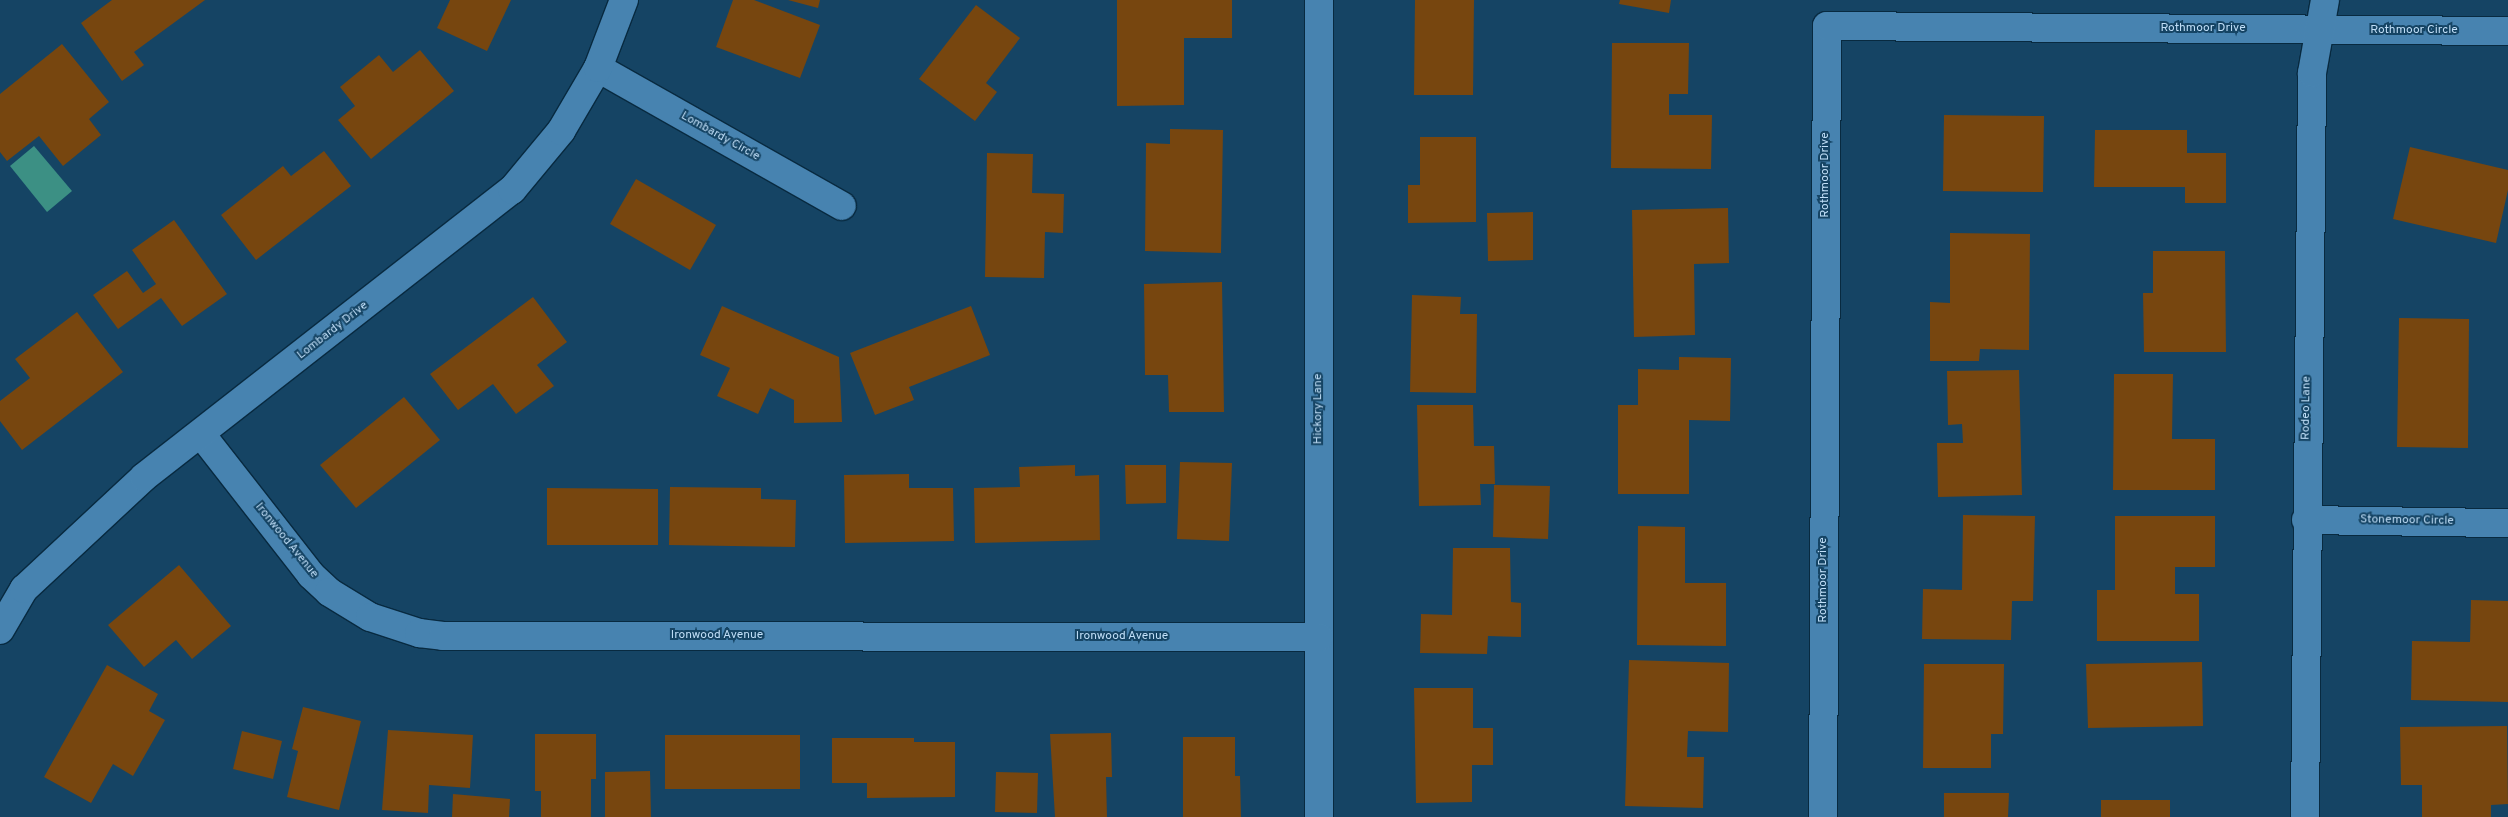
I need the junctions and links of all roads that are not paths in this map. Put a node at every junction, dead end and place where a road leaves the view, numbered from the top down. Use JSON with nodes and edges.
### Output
{"nodes":[{"id":1,"x":624,"y":0,"type":"edge"},
{"id":2,"x":1319,"y":0,"type":"edge"},
{"id":3,"x":2326,"y":0,"type":"edge"},
{"id":4,"x":2320,"y":30,"type":"junction"},
{"id":5,"x":2508,"y":31,"type":"edge"},
{"id":6,"x":598,"y":68,"type":"junction"},
{"id":7,"x":842,"y":206,"type":"dead end"},
{"id":8,"x":201,"y":434,"type":"junction"},
{"id":9,"x":2306,"y":520,"type":"junction"},
{"id":10,"x":2508,"y":522,"type":"edge"},
{"id":11,"x":0,"y":630,"type":"edge"},
{"id":12,"x":1319,"y":637,"type":"junction"},
{"id":13,"x":1319,"y":817,"type":"edge"},
{"id":14,"x":1823,"y":817,"type":"edge"},
{"id":15,"x":2305,"y":817,"type":"edge"}],
"edges":[{"from":1,"to":6,"type":"street","name":"Lombardy Drive"},
{"from":2,"to":12,"type":"street","name":"Hickory Lane"},
{"from":3,"to":4,"type":"street","name":"Rodeo Lane"},
{"from":4,"to":5,"type":"street","name":"Rothmoor Circle"},
{"from":4,"to":9,"type":"street","name":"Rodeo Lane"},
{"from":4,"to":14,"type":"street","name":"Rothmoor Drive"},
{"from":6,"to":7,"type":"street","name":"Lombardy Circle"},
{"from":6,"to":8,"type":"street","name":"Lombardy Drive"},
{"from":8,"to":11,"type":"street","name":"Lombardy Drive"},
{"from":8,"to":12,"type":"street","name":"Ironwood Avenue"},
{"from":9,"to":10,"type":"street","name":"Stonemoor Circle"},
{"from":9,"to":15,"type":"street","name":"Rodeo Lane"},
{"from":12,"to":13,"type":"street","name":"Hickory Lane"}]}
